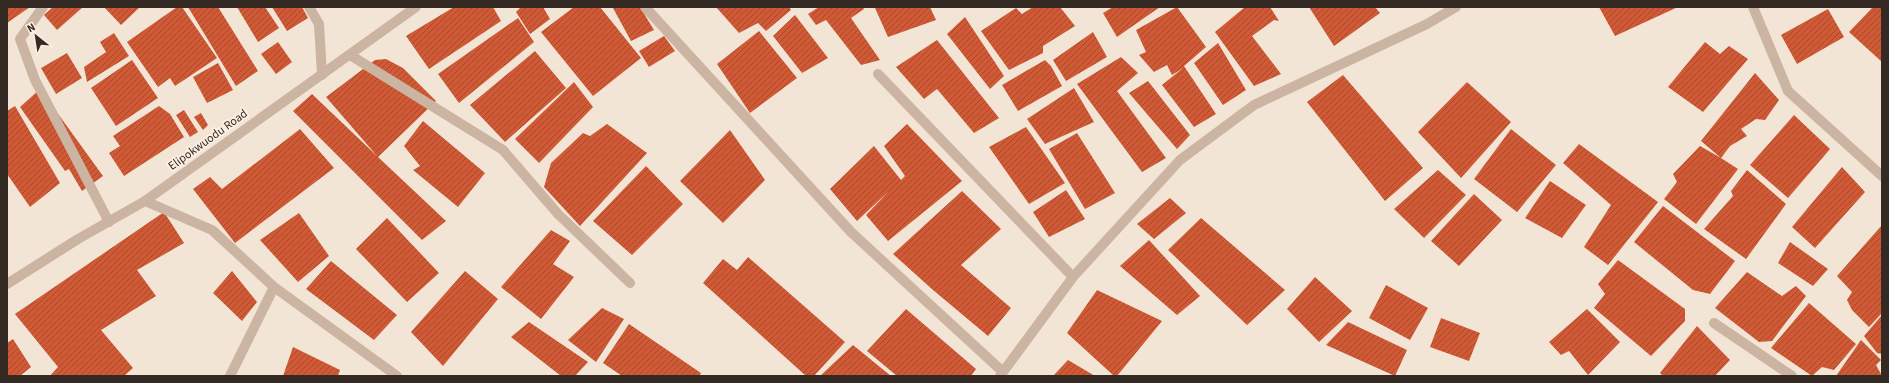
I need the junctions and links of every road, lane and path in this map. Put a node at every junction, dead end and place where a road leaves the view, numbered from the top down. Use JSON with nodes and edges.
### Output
{"nodes":[{"id":1,"x":43,"y":7,"type":"edge"},
{"id":2,"x":309,"y":7,"type":"edge"},
{"id":3,"x":416,"y":7,"type":"edge"},
{"id":4,"x":645,"y":7,"type":"edge"},
{"id":5,"x":1456,"y":7,"type":"edge"},
{"id":6,"x":1753,"y":7,"type":"edge"},
{"id":7,"x":350,"y":55,"type":"junction"},
{"id":8,"x":878,"y":74,"type":"dead end"},
{"id":9,"x":322,"y":75,"type":"junction"},
{"id":10,"x":1882,"y":176,"type":"edge"},
{"id":11,"x":145,"y":202,"type":"junction"},
{"id":12,"x":109,"y":222,"type":"junction"},
{"id":13,"x":1073,"y":277,"type":"junction"},
{"id":14,"x":630,"y":283,"type":"dead end"},
{"id":15,"x":7,"y":284,"type":"edge"},
{"id":16,"x":274,"y":287,"type":"junction"},
{"id":17,"x":1714,"y":323,"type":"dead end"},
{"id":18,"x":1002,"y":374,"type":"edge"},
{"id":19,"x":230,"y":376,"type":"edge"},
{"id":20,"x":397,"y":376,"type":"edge"},
{"id":21,"x":1792,"y":376,"type":"edge"}],
"edges":[{"from":1,"to":12,"type":"street"},
{"from":2,"to":9,"type":"street"},
{"from":3,"to":7,"type":"street","name":"Elipokwuodu Road"},
{"from":4,"to":18,"type":"street"},
{"from":5,"to":13,"type":"street"},
{"from":6,"to":10,"type":"street"},
{"from":7,"to":9,"type":"street","name":"Elipokwuodu Road"},
{"from":7,"to":14,"type":"street"},
{"from":8,"to":13,"type":"street"},
{"from":9,"to":11,"type":"street","name":"Elipokwuodu Road"},
{"from":11,"to":12,"type":"street","name":"Elipokwuodu Road"},
{"from":11,"to":16,"type":"street"},
{"from":12,"to":15,"type":"street","name":"Elipokwuodu Road"},
{"from":13,"to":18,"type":"street"},
{"from":16,"to":19,"type":"street"},
{"from":16,"to":20,"type":"street"},
{"from":17,"to":21,"type":"street"}]}
